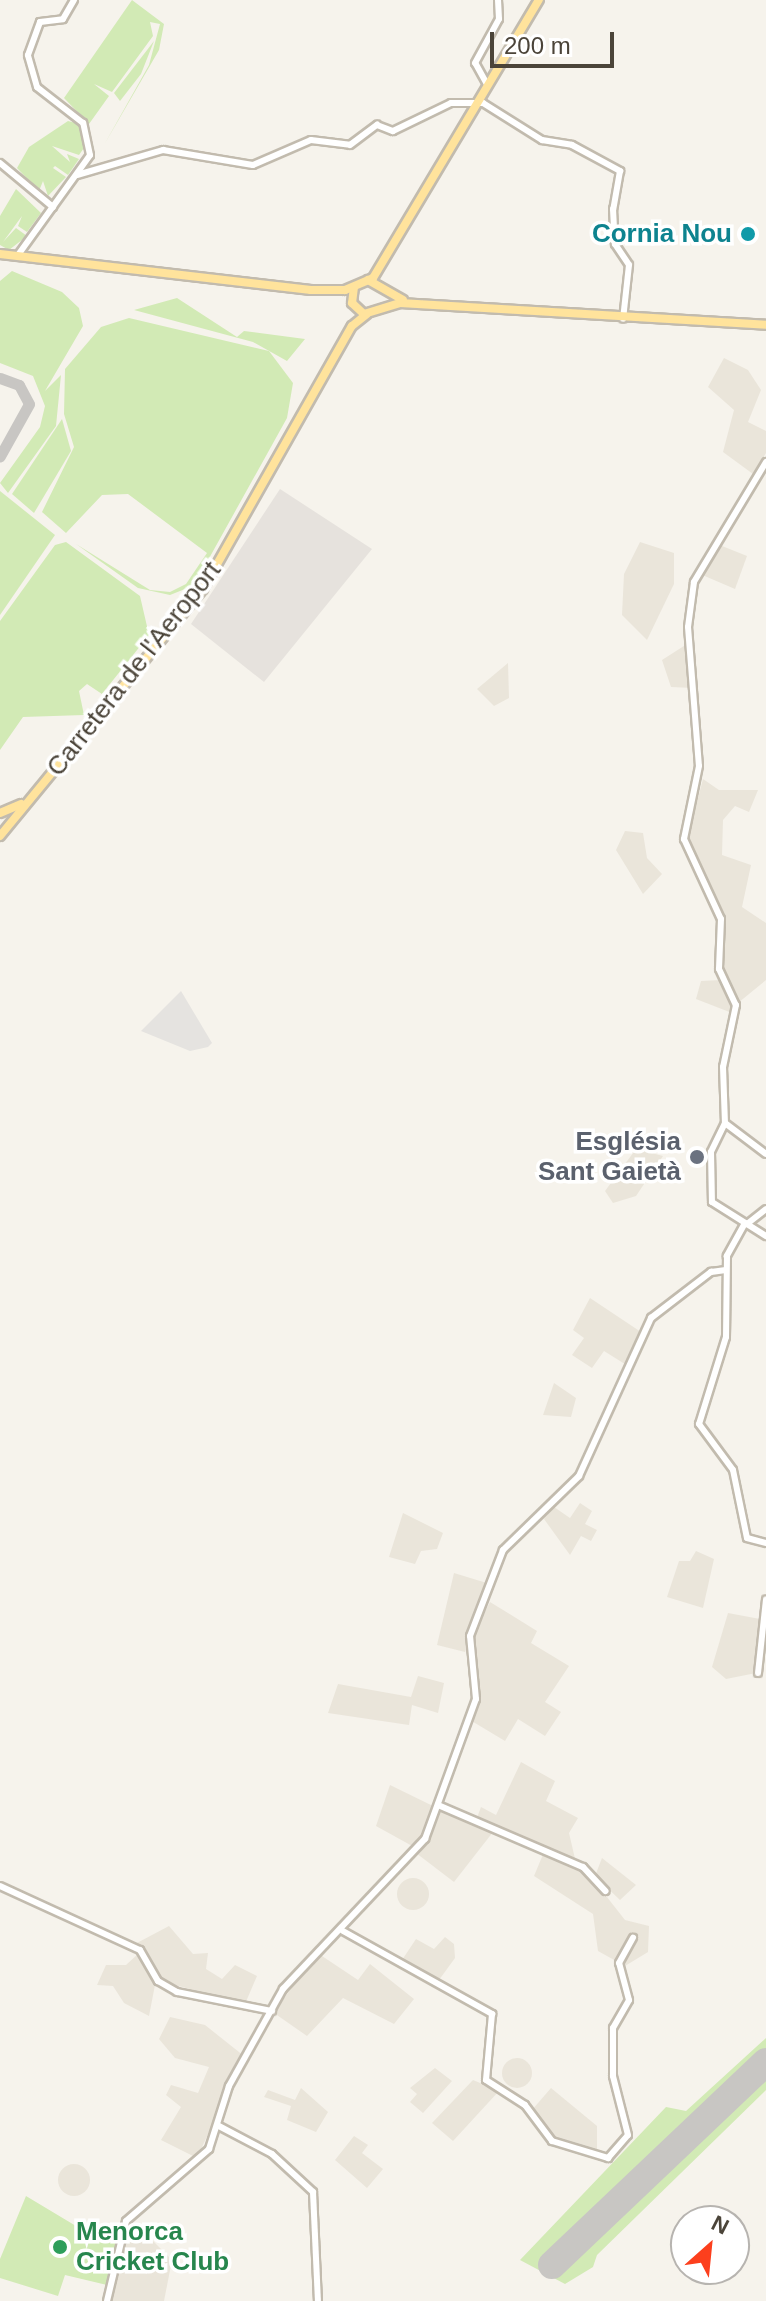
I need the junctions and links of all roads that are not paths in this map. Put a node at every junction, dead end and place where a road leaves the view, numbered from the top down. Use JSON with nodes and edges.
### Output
{"nodes":[{"id":1,"x":74,"y":0,"type":"edge"},
{"id":2,"x":498,"y":0,"type":"edge"},
{"id":3,"x":539,"y":0,"type":"edge"},
{"id":4,"x":490,"y":90,"type":"junction"},
{"id":5,"x":483,"y":103,"type":"junction"},
{"id":6,"x":0,"y":163,"type":"edge"},
{"id":7,"x":77,"y":175,"type":"junction"},
{"id":8,"x":53,"y":207,"type":"junction"},
{"id":9,"x":0,"y":254,"type":"edge"},
{"id":10,"x":18,"y":255,"type":"junction"},
{"id":11,"x":388,"y":262,"type":"junction"},
{"id":12,"x":367,"y":280,"type":"junction"},
{"id":13,"x":356,"y":285,"type":"junction"},
{"id":14,"x":383,"y":289,"type":"junction"},
{"id":15,"x":311,"y":290,"type":"junction"},
{"id":16,"x":353,"y":305,"type":"junction"},
{"id":17,"x":382,"y":308,"type":"junction"},
{"id":18,"x":488,"y":312,"type":"junction"},
{"id":19,"x":367,"y":314,"type":"junction"},
{"id":20,"x":623,"y":320,"type":"junction"},
{"id":21,"x":766,"y":325,"type":"edge"},
{"id":22,"x":352,"y":326,"type":"junction"},
{"id":23,"x":766,"y":462,"type":"edge"},
{"id":24,"x":108,"y":704,"type":"junction"},
{"id":25,"x":45,"y":783,"type":"junction"},
{"id":26,"x":0,"y":814,"type":"edge"},
{"id":27,"x":1,"y":828,"type":"edge"},
{"id":28,"x":0,"y":836,"type":"edge"},
{"id":29,"x":725,"y":1123,"type":"junction"},
{"id":30,"x":766,"y":1154,"type":"edge"},
{"id":31,"x":766,"y":1209,"type":"edge"},
{"id":32,"x":746,"y":1224,"type":"junction"},
{"id":33,"x":766,"y":1236,"type":"edge"},
{"id":34,"x":726,"y":1270,"type":"junction"},
{"id":35,"x":766,"y":1543,"type":"edge"},
{"id":36,"x":766,"y":1599,"type":"edge"},
{"id":37,"x":758,"y":1673,"type":"dead end"},
{"id":38,"x":438,"y":1805,"type":"junction"},
{"id":39,"x":0,"y":1886,"type":"edge"},
{"id":40,"x":605,"y":1891,"type":"dead end"},
{"id":41,"x":343,"y":1931,"type":"junction"},
{"id":42,"x":633,"y":1938,"type":"dead end"},
{"id":43,"x":272,"y":2011,"type":"junction"},
{"id":44,"x":217,"y":2125,"type":"junction"},
{"id":45,"x":107,"y":2301,"type":"edge"},
{"id":46,"x":318,"y":2301,"type":"edge"}],
"edges":[{"from":1,"to":7,"type":"street"},
{"from":2,"to":4,"type":"street"},
{"from":3,"to":4,"type":"main road"},
{"from":4,"to":5,"type":"main road"},
{"from":5,"to":7,"type":"street"},
{"from":5,"to":11,"type":"main road"},
{"from":5,"to":20,"type":"street"},
{"from":6,"to":8,"type":"street"},
{"from":7,"to":8,"type":"street"},
{"from":8,"to":10,"type":"street"},
{"from":9,"to":10,"type":"main road"},
{"from":10,"to":15,"type":"main road"},
{"from":11,"to":12,"type":"main road"},
{"from":11,"to":14,"type":"main road"},
{"from":12,"to":13,"type":"main road"},
{"from":12,"to":14,"type":"main road"},
{"from":13,"to":15,"type":"main road"},
{"from":13,"to":16,"type":"main road"},
{"from":14,"to":17,"type":"main road"},
{"from":14,"to":18,"type":"main road"},
{"from":15,"to":16,"type":"main road"},
{"from":16,"to":19,"type":"main road"},
{"from":16,"to":22,"type":"main road","name":"Carretera de l'Aeroport"},
{"from":17,"to":18,"type":"main road"},
{"from":17,"to":19,"type":"main road"},
{"from":18,"to":20,"type":"main road"},
{"from":19,"to":22,"type":"main road","name":"Carretera de l'Aeroport"},
{"from":20,"to":21,"type":"main road"},
{"from":22,"to":24,"type":"main road","name":"Carretera de l'Aeroport"},
{"from":23,"to":29,"type":"street"},
{"from":24,"to":25,"type":"main road","name":"Carretera de l'Aeroport"},
{"from":24,"to":26,"type":"main road"},
{"from":25,"to":27,"type":"main road"},
{"from":25,"to":28,"type":"main road","name":"Carretera de l'Aeroport"},
{"from":26,"to":27,"type":"main road"},
{"from":29,"to":30,"type":"street"},
{"from":29,"to":32,"type":"street"},
{"from":31,"to":32,"type":"street"},
{"from":32,"to":33,"type":"street"},
{"from":32,"to":34,"type":"street"},
{"from":34,"to":35,"type":"street"},
{"from":34,"to":38,"type":"street"},
{"from":36,"to":37,"type":"street"},
{"from":38,"to":40,"type":"street"},
{"from":38,"to":41,"type":"street"},
{"from":39,"to":43,"type":"street"},
{"from":41,"to":42,"type":"street"},
{"from":41,"to":43,"type":"street"},
{"from":43,"to":44,"type":"street"},
{"from":44,"to":45,"type":"street"},
{"from":44,"to":46,"type":"street"}]}
